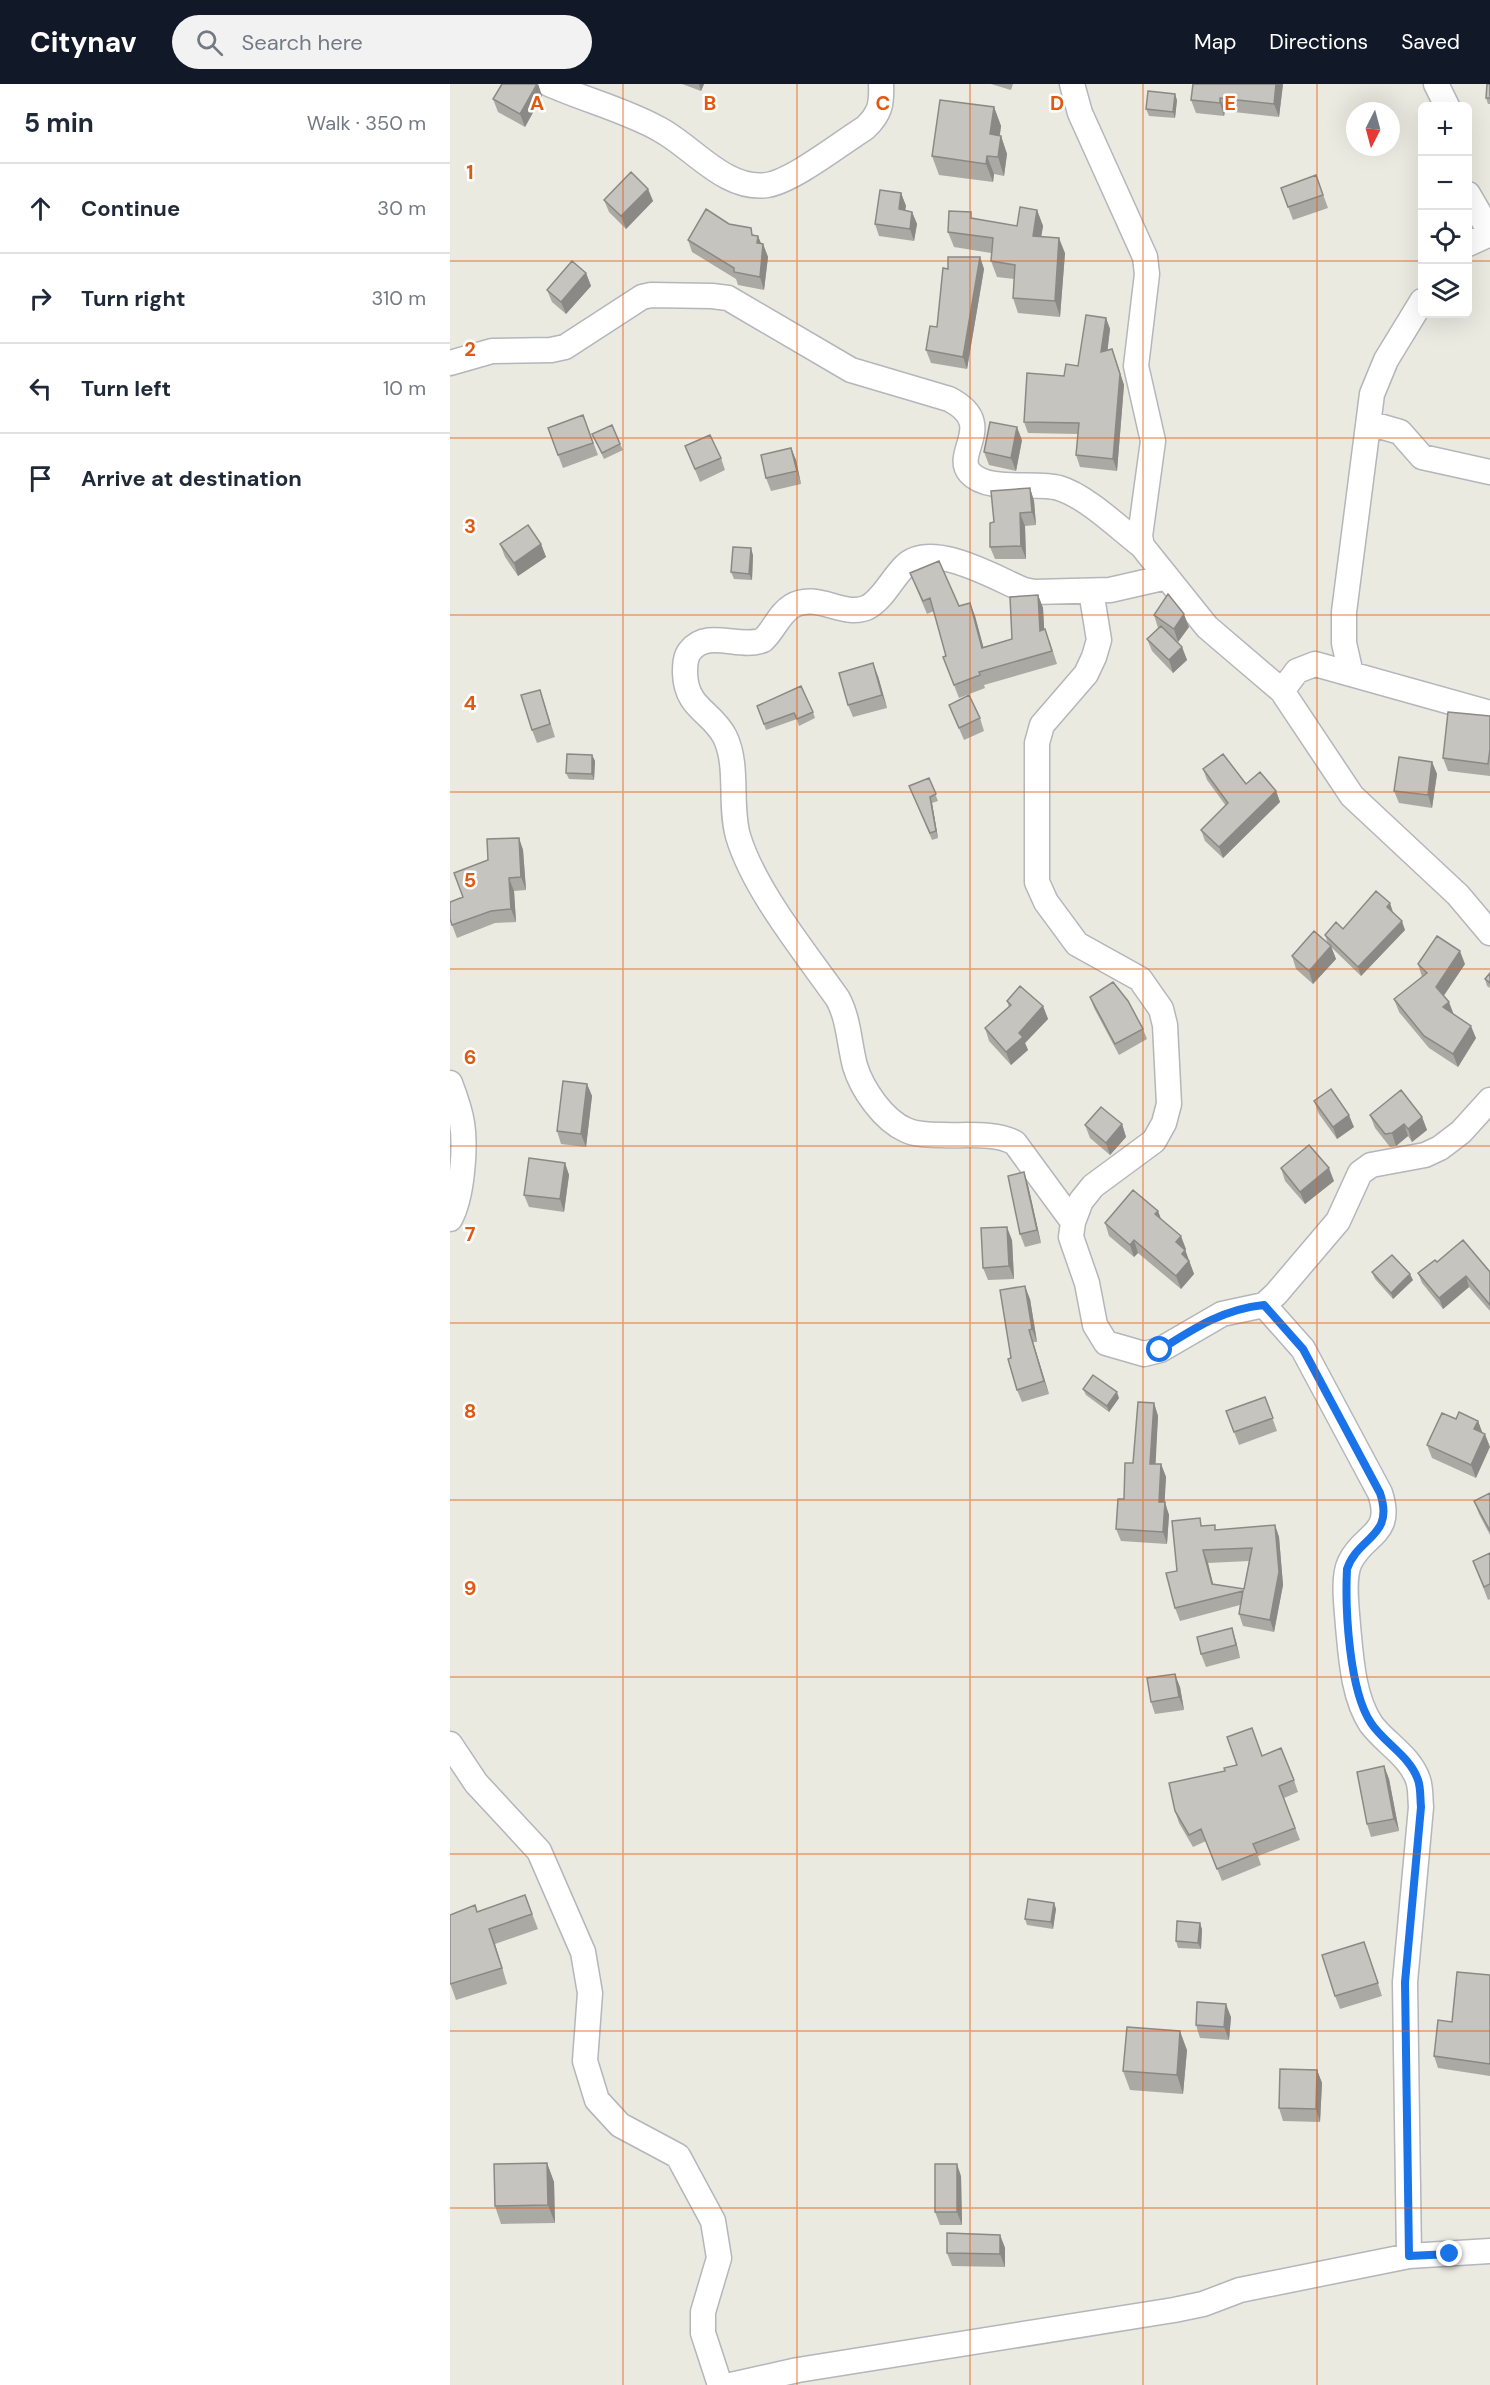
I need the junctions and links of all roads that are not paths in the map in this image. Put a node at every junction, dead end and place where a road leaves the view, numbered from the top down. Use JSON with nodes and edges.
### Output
{"nodes":[{"id":1,"x":549,"y":84,"type":"edge"},
{"id":2,"x":881,"y":84,"type":"edge"},
{"id":3,"x":1072,"y":84,"type":"edge"},
{"id":4,"x":1436,"y":84,"type":"edge"},
{"id":5,"x":1445,"y":102,"type":"edge"},
{"id":6,"x":1472,"y":202,"type":"edge"},
{"id":7,"x":1490,"y":233,"type":"edge"},
{"id":8,"x":1472,"y":242,"type":"edge"},
{"id":9,"x":1418,"y":308,"type":"edge"},
{"id":10,"x":450,"y":363,"type":"edge"},
{"id":11,"x":1369,"y":423,"type":"junction"},
{"id":12,"x":1490,"y":472,"type":"edge"},
{"id":13,"x":1142,"y":546,"type":"junction"},
{"id":14,"x":1167,"y":577,"type":"junction"},
{"id":15,"x":1091,"y":591,"type":"junction"},
{"id":16,"x":1351,"y":674,"type":"junction"},
{"id":17,"x":1282,"y":691,"type":"junction"},
{"id":18,"x":1490,"y":712,"type":"edge"},
{"id":19,"x":1490,"y":933,"type":"edge"},
{"id":20,"x":450,"y":1083,"type":"edge"},
{"id":21,"x":1490,"y":1100,"type":"edge"},
{"id":22,"x":450,"y":1219,"type":"edge"},
{"id":23,"x":1073,"y":1222,"type":"junction"},
{"id":24,"x":1264,"y":1305,"type":"junction"},
{"id":25,"x":450,"y":1744,"type":"edge"},
{"id":26,"x":1490,"y":2251,"type":"edge"},
{"id":27,"x":1409,"y":2256,"type":"junction"},
{"id":28,"x":801,"y":2378,"type":"edge"},
{"id":29,"x":720,"y":2385,"type":"edge"},
{"id":30,"x":731,"y":2385,"type":"edge"}],
"edges":[{"from":1,"to":2,"type":"street"},
{"from":3,"to":13,"type":"street"},
{"from":4,"to":5,"type":"street"},
{"from":6,"to":7,"type":"street"},
{"from":7,"to":8,"type":"street"},
{"from":9,"to":11,"type":"street"},
{"from":10,"to":13,"type":"street"},
{"from":11,"to":12,"type":"street"},
{"from":11,"to":16,"type":"street"},
{"from":13,"to":14,"type":"street"},
{"from":14,"to":15,"type":"street"},
{"from":14,"to":17,"type":"street"},
{"from":15,"to":23,"type":"street"},
{"from":15,"to":23,"type":"street"},
{"from":16,"to":17,"type":"street"},
{"from":16,"to":18,"type":"street"},
{"from":17,"to":19,"type":"street"},
{"from":20,"to":22,"type":"street"},
{"from":21,"to":24,"type":"street"},
{"from":23,"to":24,"type":"street"},
{"from":24,"to":27,"type":"street"},
{"from":25,"to":29,"type":"street"},
{"from":26,"to":27,"type":"street"},
{"from":27,"to":28,"type":"street"},
{"from":28,"to":30,"type":"street"}]}
